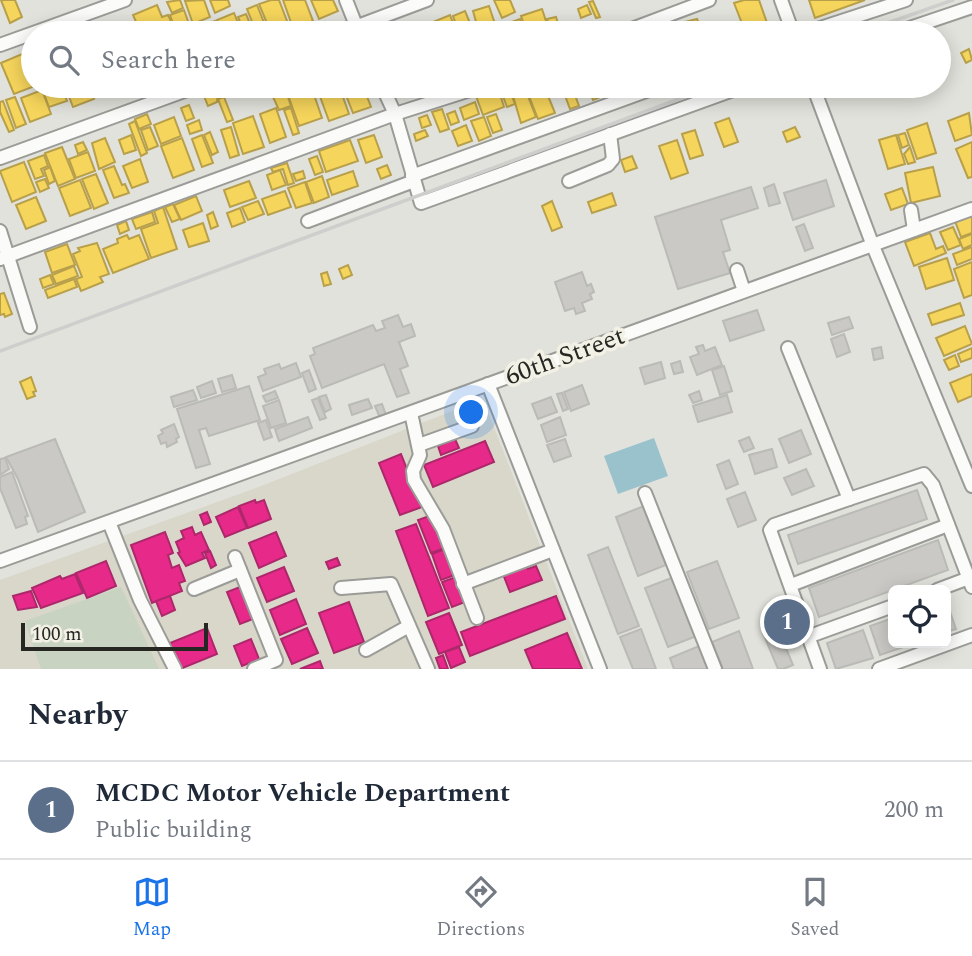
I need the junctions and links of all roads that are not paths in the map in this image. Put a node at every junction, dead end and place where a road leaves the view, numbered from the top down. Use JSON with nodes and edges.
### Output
{"nodes":[{"id":1,"x":125,"y":0,"type":"edge"},
{"id":2,"x":346,"y":0,"type":"edge"},
{"id":3,"x":427,"y":0,"type":"edge"},
{"id":4,"x":709,"y":0,"type":"edge"},
{"id":5,"x":781,"y":0,"type":"edge"},
{"id":6,"x":906,"y":0,"type":"edge"},
{"id":7,"x":972,"y":7,"type":"edge"},
{"id":8,"x":67,"y":21,"type":"edge"},
{"id":9,"x":354,"y":21,"type":"edge"},
{"id":10,"x":379,"y":21,"type":"edge"},
{"id":11,"x":653,"y":21,"type":"edge"},
{"id":12,"x":789,"y":21,"type":"edge"},
{"id":13,"x":842,"y":21,"type":"edge"},
{"id":14,"x":931,"y":21,"type":"edge"},
{"id":15,"x":21,"y":37,"type":"edge"},
{"id":16,"x":0,"y":45,"type":"edge"},
{"id":17,"x":165,"y":98,"type":"edge"},
{"id":18,"x":388,"y":98,"type":"edge"},
{"id":19,"x":445,"y":98,"type":"edge"},
{"id":20,"x":628,"y":98,"type":"edge"},
{"id":21,"x":710,"y":98,"type":"edge"},
{"id":22,"x":817,"y":98,"type":"edge"},
{"id":23,"x":395,"y":114,"type":"junction"},
{"id":24,"x":610,"y":134,"type":"junction"},
{"id":25,"x":0,"y":158,"type":"edge"},
{"id":26,"x":413,"y":178,"type":"junction"},
{"id":27,"x":569,"y":181,"type":"dead end"},
{"id":28,"x":972,"y":209,"type":"edge"},
{"id":29,"x":911,"y":210,"type":"dead end"},
{"id":30,"x":308,"y":220,"type":"dead end"},
{"id":31,"x":915,"y":230,"type":"junction"},
{"id":32,"x":0,"y":231,"type":"edge"},
{"id":33,"x":873,"y":246,"type":"junction"},
{"id":34,"x":5,"y":257,"type":"edge"},
{"id":35,"x":737,"y":270,"type":"dead end"},
{"id":36,"x":744,"y":291,"type":"junction"},
{"id":37,"x":30,"y":327,"type":"dead end"},
{"id":38,"x":788,"y":348,"type":"dead end"},
{"id":39,"x":488,"y":384,"type":"junction"},
{"id":40,"x":411,"y":413,"type":"junction"},
{"id":41,"x":472,"y":426,"type":"dead end"},
{"id":42,"x":419,"y":445,"type":"junction"},
{"id":43,"x":972,"y":486,"type":"edge"},
{"id":44,"x":645,"y":494,"type":"dead end"},
{"id":45,"x":849,"y":499,"type":"junction"},
{"id":46,"x":109,"y":523,"type":"junction"},
{"id":47,"x":948,"y":525,"type":"junction"},
{"id":48,"x":553,"y":550,"type":"junction"},
{"id":49,"x":236,"y":557,"type":"dead end"},
{"id":50,"x":0,"y":561,"type":"edge"},
{"id":51,"x":240,"y":570,"type":"junction"},
{"id":52,"x":971,"y":582,"type":"edge"},
{"id":53,"x":463,"y":584,"type":"junction"},
{"id":54,"x":791,"y":585,"type":"junction"},
{"id":55,"x":951,"y":587,"type":"edge"},
{"id":56,"x":341,"y":588,"type":"dead end"},
{"id":57,"x":194,"y":589,"type":"dead end"},
{"id":58,"x":888,"y":608,"type":"edge"},
{"id":59,"x":477,"y":618,"type":"dead end"},
{"id":60,"x":409,"y":626,"type":"junction"},
{"id":61,"x":972,"y":635,"type":"edge"},
{"id":62,"x":810,"y":636,"type":"junction"},
{"id":63,"x":366,"y":650,"type":"dead end"},
{"id":64,"x":278,"y":664,"type":"edge"},
{"id":65,"x":175,"y":669,"type":"edge"},
{"id":66,"x":254,"y":669,"type":"edge"},
{"id":67,"x":428,"y":669,"type":"edge"},
{"id":68,"x":600,"y":669,"type":"edge"},
{"id":69,"x":715,"y":669,"type":"edge"},
{"id":70,"x":820,"y":669,"type":"edge"},
{"id":71,"x":879,"y":669,"type":"edge"}],
"edges":[{"from":1,"to":8,"type":"street"},
{"from":2,"to":9,"type":"street"},
{"from":3,"to":10,"type":"street"},
{"from":4,"to":11,"type":"street"},
{"from":5,"to":12,"type":"street"},
{"from":6,"to":13,"type":"street"},
{"from":7,"to":14,"type":"street"},
{"from":15,"to":16,"type":"street"},
{"from":17,"to":25,"type":"street"},
{"from":18,"to":23,"type":"street"},
{"from":19,"to":23,"type":"street"},
{"from":20,"to":26,"type":"street"},
{"from":21,"to":24,"type":"street"},
{"from":22,"to":33,"type":"street"},
{"from":23,"to":26,"type":"street"},
{"from":23,"to":34,"type":"street"},
{"from":24,"to":26,"type":"street"},
{"from":24,"to":27,"type":"street"},
{"from":26,"to":30,"type":"street"},
{"from":28,"to":31,"type":"street","name":"60th Street"},
{"from":29,"to":31,"type":"street"},
{"from":31,"to":33,"type":"street","name":"60th Street"},
{"from":32,"to":34,"type":"street"},
{"from":33,"to":36,"type":"street","name":"60th Street"},
{"from":33,"to":43,"type":"street"},
{"from":34,"to":37,"type":"street"},
{"from":35,"to":36,"type":"street"},
{"from":36,"to":39,"type":"street","name":"60th Street"},
{"from":38,"to":45,"type":"street"},
{"from":39,"to":40,"type":"street","name":"60th Street"},
{"from":39,"to":48,"type":"street"},
{"from":40,"to":42,"type":"street"},
{"from":40,"to":46,"type":"street","name":"60th Street"},
{"from":41,"to":42,"type":"street"},
{"from":42,"to":53,"type":"street"},
{"from":44,"to":69,"type":"street"},
{"from":45,"to":47,"type":"street"},
{"from":45,"to":54,"type":"street"},
{"from":46,"to":50,"type":"street","name":"60th Street"},
{"from":46,"to":65,"type":"street"},
{"from":47,"to":52,"type":"street"},
{"from":47,"to":54,"type":"street"},
{"from":48,"to":53,"type":"street"},
{"from":48,"to":68,"type":"street"},
{"from":49,"to":51,"type":"street"},
{"from":51,"to":57,"type":"street"},
{"from":51,"to":64,"type":"street"},
{"from":52,"to":55,"type":"street"},
{"from":53,"to":59,"type":"street"},
{"from":54,"to":62,"type":"street"},
{"from":56,"to":60,"type":"street"},
{"from":58,"to":62,"type":"street"},
{"from":60,"to":63,"type":"street"},
{"from":60,"to":67,"type":"street"},
{"from":61,"to":71,"type":"street"},
{"from":62,"to":70,"type":"street"},
{"from":64,"to":66,"type":"street"}]}
